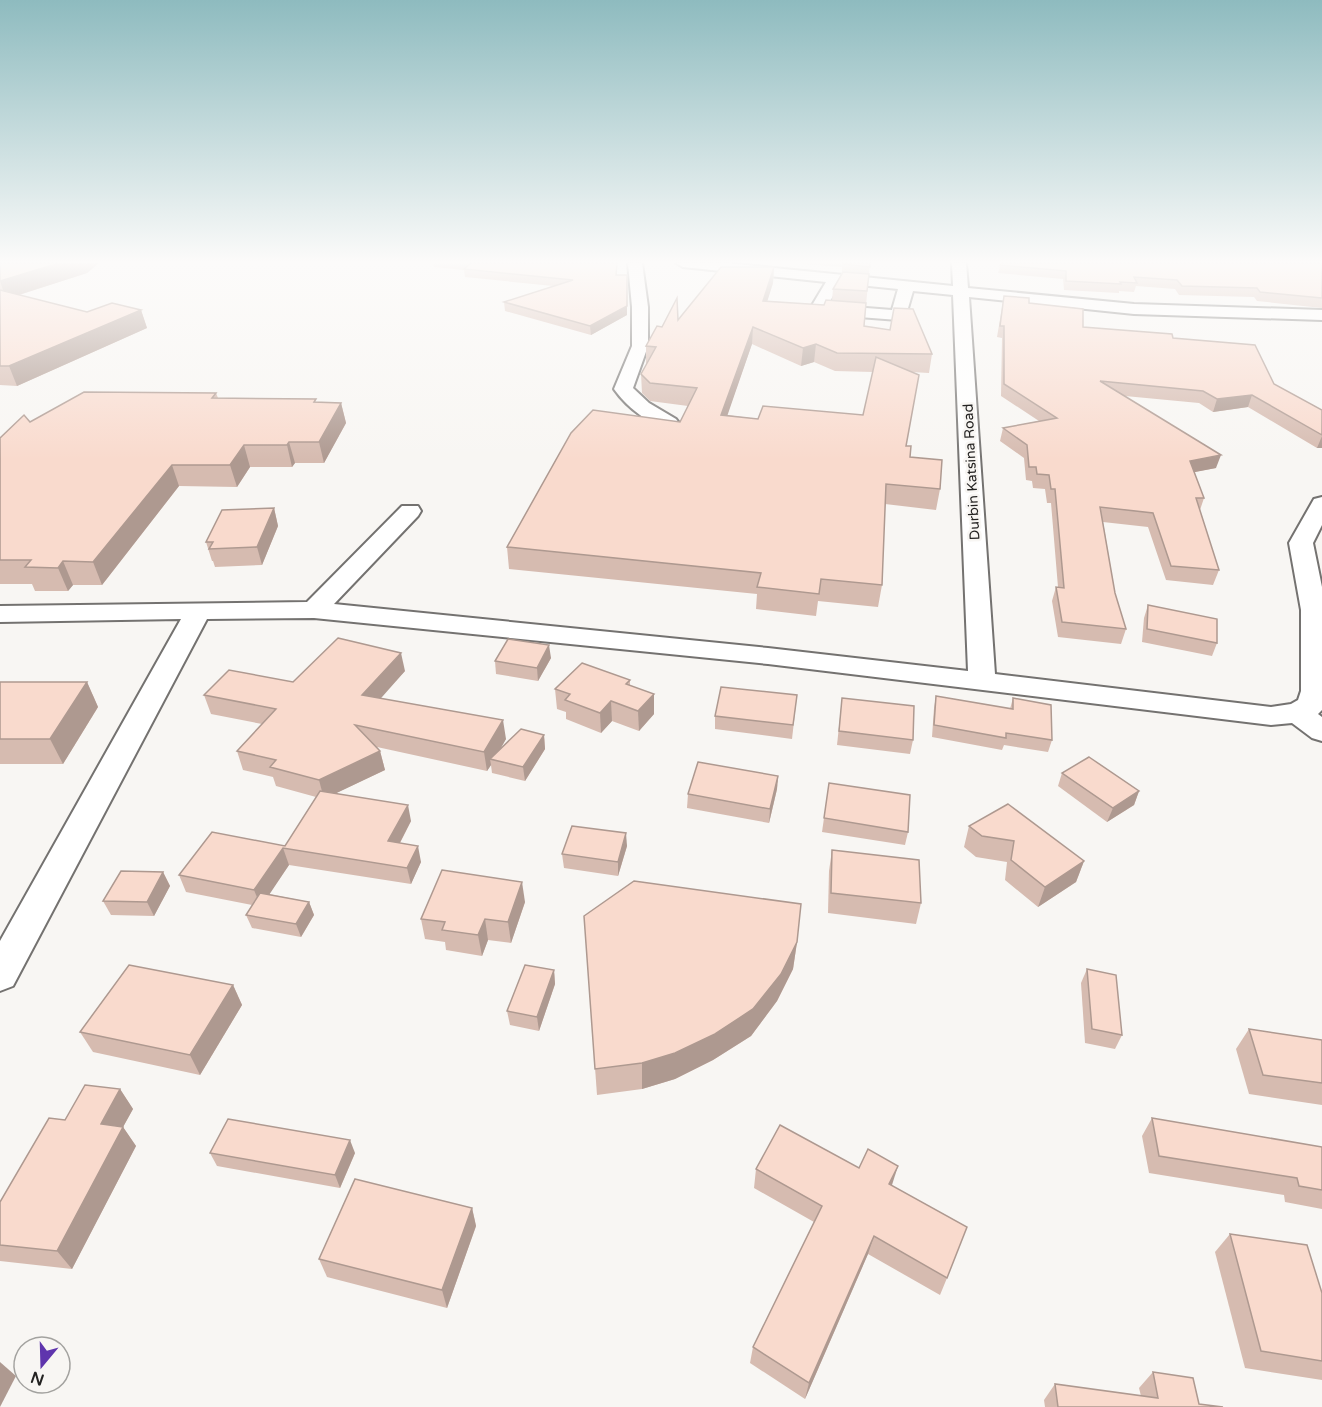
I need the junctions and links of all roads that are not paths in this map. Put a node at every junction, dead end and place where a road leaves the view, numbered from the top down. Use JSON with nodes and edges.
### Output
{"nodes":[{"id":1,"x":640,"y":329,"type":"edge"},
{"id":2,"x":963,"y":329,"type":"edge"},
{"id":3,"x":669,"y":423,"type":"edge"},
{"id":4,"x":1322,"y":504,"type":"edge"},
{"id":5,"x":410,"y":511,"type":"dead end"},
{"id":6,"x":314,"y":610,"type":"junction"},
{"id":7,"x":198,"y":612,"type":"junction"},
{"id":8,"x":0,"y":614,"type":"edge"},
{"id":9,"x":982,"y":681,"type":"junction"},
{"id":10,"x":1298,"y":713,"type":"junction"},
{"id":11,"x":1322,"y":731,"type":"edge"},
{"id":12,"x":0,"y":975,"type":"edge"}],
"edges":[{"from":1,"to":3,"type":"street"},
{"from":2,"to":9,"type":"street","name":"Durbin Katsina Road"},
{"from":4,"to":10,"type":"street"},
{"from":5,"to":6,"type":"street"},
{"from":6,"to":7,"type":"street"},
{"from":6,"to":9,"type":"street"},
{"from":7,"to":8,"type":"street"},
{"from":7,"to":12,"type":"street"},
{"from":9,"to":10,"type":"street"},
{"from":10,"to":11,"type":"street"}]}
